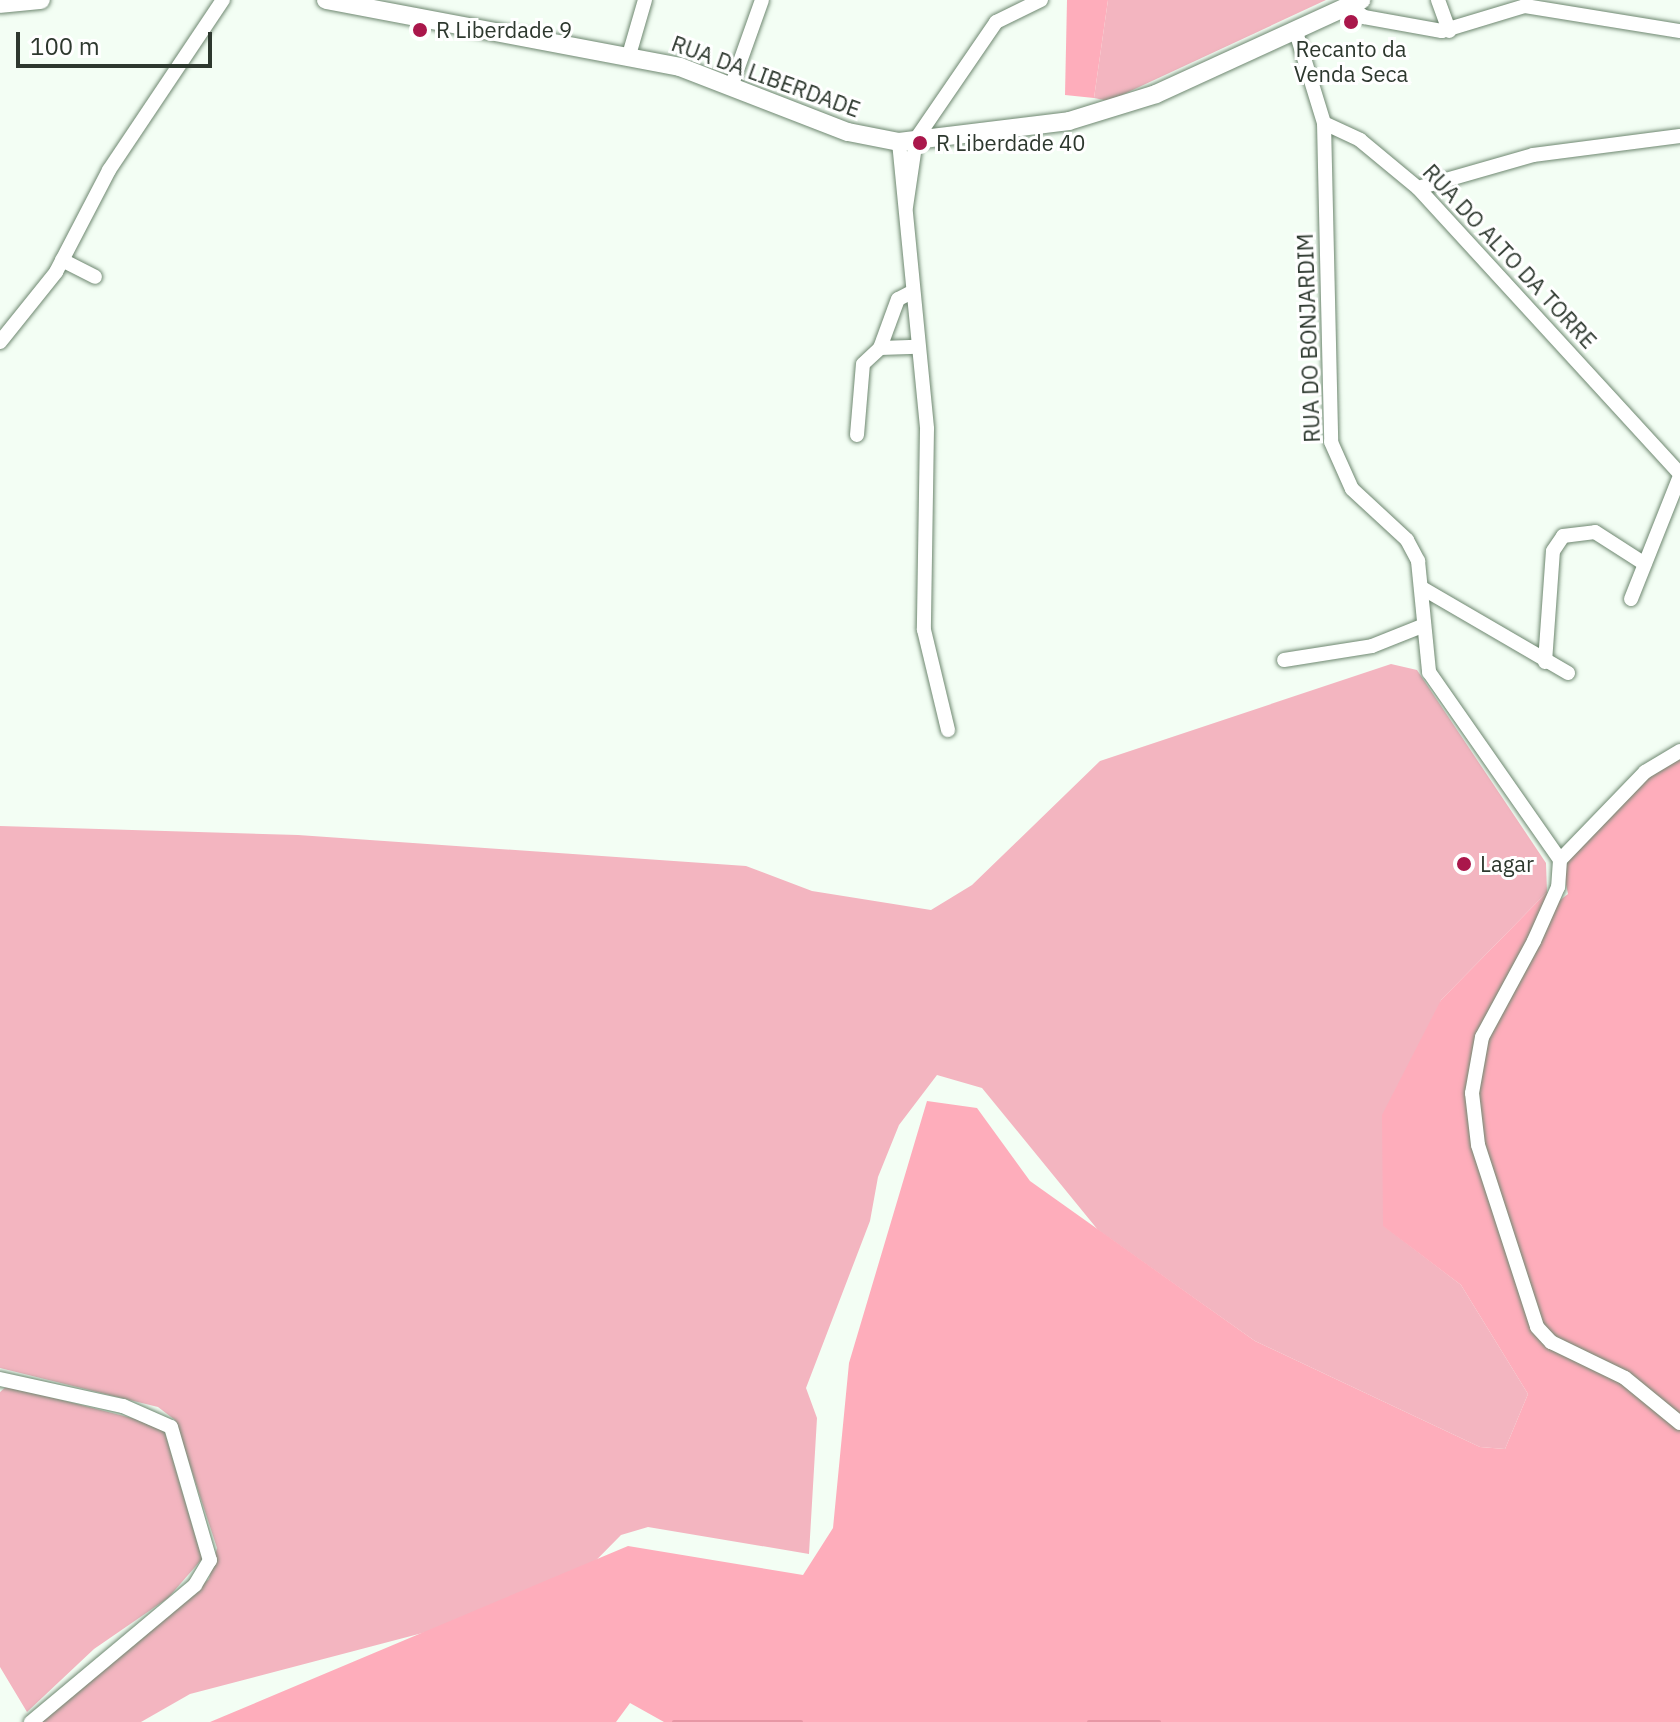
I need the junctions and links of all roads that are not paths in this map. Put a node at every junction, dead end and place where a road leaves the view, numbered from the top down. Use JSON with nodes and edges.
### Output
{"nodes":[{"id":1,"x":41,"y":0,"type":"edge"},
{"id":2,"x":223,"y":0,"type":"edge"},
{"id":3,"x":326,"y":0,"type":"edge"},
{"id":4,"x":645,"y":0,"type":"edge"},
{"id":5,"x":762,"y":0,"type":"edge"},
{"id":6,"x":1041,"y":0,"type":"edge"},
{"id":7,"x":1438,"y":0,"type":"edge"},
{"id":8,"x":1355,"y":3,"type":"edge"},
{"id":9,"x":0,"y":4,"type":"edge"},
{"id":10,"x":364,"y":4,"type":"edge"},
{"id":11,"x":1449,"y":31,"type":"junction"},
{"id":12,"x":1680,"y":31,"type":"edge"},
{"id":13,"x":1296,"y":32,"type":"junction"},
{"id":14,"x":629,"y":55,"type":"junction"},
{"id":15,"x":731,"y":87,"type":"junction"},
{"id":16,"x":1324,"y":123,"type":"junction"},
{"id":17,"x":1680,"y":136,"type":"edge"},
{"id":18,"x":908,"y":140,"type":"junction"},
{"id":19,"x":1418,"y":188,"type":"junction"},
{"id":20,"x":62,"y":260,"type":"junction"},
{"id":21,"x":95,"y":277,"type":"dead end"},
{"id":22,"x":910,"y":293,"type":"junction"},
{"id":23,"x":0,"y":342,"type":"edge"},
{"id":24,"x":917,"y":347,"type":"junction"},
{"id":25,"x":880,"y":348,"type":"junction"},
{"id":26,"x":857,"y":435,"type":"dead end"},
{"id":27,"x":1680,"y":475,"type":"edge"},
{"id":28,"x":1645,"y":564,"type":"junction"},
{"id":29,"x":1422,"y":588,"type":"junction"},
{"id":30,"x":1631,"y":599,"type":"dead end"},
{"id":31,"x":1422,"y":626,"type":"junction"},
{"id":32,"x":1284,"y":660,"type":"dead end"},
{"id":33,"x":1545,"y":662,"type":"junction"},
{"id":34,"x":1568,"y":673,"type":"dead end"},
{"id":35,"x":948,"y":730,"type":"dead end"},
{"id":36,"x":1680,"y":751,"type":"edge"},
{"id":37,"x":1560,"y":860,"type":"junction"},
{"id":38,"x":0,"y":1379,"type":"edge"},
{"id":39,"x":1680,"y":1423,"type":"edge"},
{"id":40,"x":31,"y":1722,"type":"edge"}],
"edges":[{"from":1,"to":9,"type":"street"},
{"from":2,"to":20,"type":"street"},
{"from":3,"to":10,"type":"street","name":"RUA DA LIBERDADE"},
{"from":4,"to":14,"type":"street"},
{"from":5,"to":15,"type":"street"},
{"from":6,"to":18,"type":"street"},
{"from":7,"to":11,"type":"street"},
{"from":8,"to":11,"type":"street"},
{"from":8,"to":13,"type":"street","name":"RUA DA LIBERDADE"},
{"from":10,"to":14,"type":"street","name":"RUA DA LIBERDADE"},
{"from":11,"to":12,"type":"street"},
{"from":13,"to":16,"type":"street","name":"RUA DO BONJARDIM"},
{"from":13,"to":18,"type":"street","name":"RUA DA LIBERDADE"},
{"from":14,"to":15,"type":"street","name":"RUA DA LIBERDADE"},
{"from":15,"to":18,"type":"street","name":"RUA DA LIBERDADE"},
{"from":16,"to":19,"type":"street","name":"RUA DO ALTO DA TORRE"},
{"from":16,"to":29,"type":"street","name":"RUA DO BONJARDIM"},
{"from":17,"to":19,"type":"street"},
{"from":18,"to":22,"type":"street"},
{"from":19,"to":27,"type":"street","name":"RUA DO ALTO DA TORRE"},
{"from":20,"to":21,"type":"street"},
{"from":20,"to":23,"type":"street"},
{"from":22,"to":24,"type":"street"},
{"from":22,"to":25,"type":"street"},
{"from":24,"to":25,"type":"street"},
{"from":24,"to":35,"type":"street"},
{"from":25,"to":26,"type":"street"},
{"from":27,"to":28,"type":"street"},
{"from":28,"to":30,"type":"street"},
{"from":28,"to":33,"type":"street"},
{"from":29,"to":31,"type":"street","name":"RUA DO BONJARDIM"},
{"from":29,"to":33,"type":"street"},
{"from":31,"to":32,"type":"street"},
{"from":31,"to":37,"type":"street","name":"RUA DO BONJARDIM"},
{"from":33,"to":34,"type":"street"},
{"from":36,"to":37,"type":"street"},
{"from":37,"to":39,"type":"street"},
{"from":38,"to":40,"type":"street"}]}
